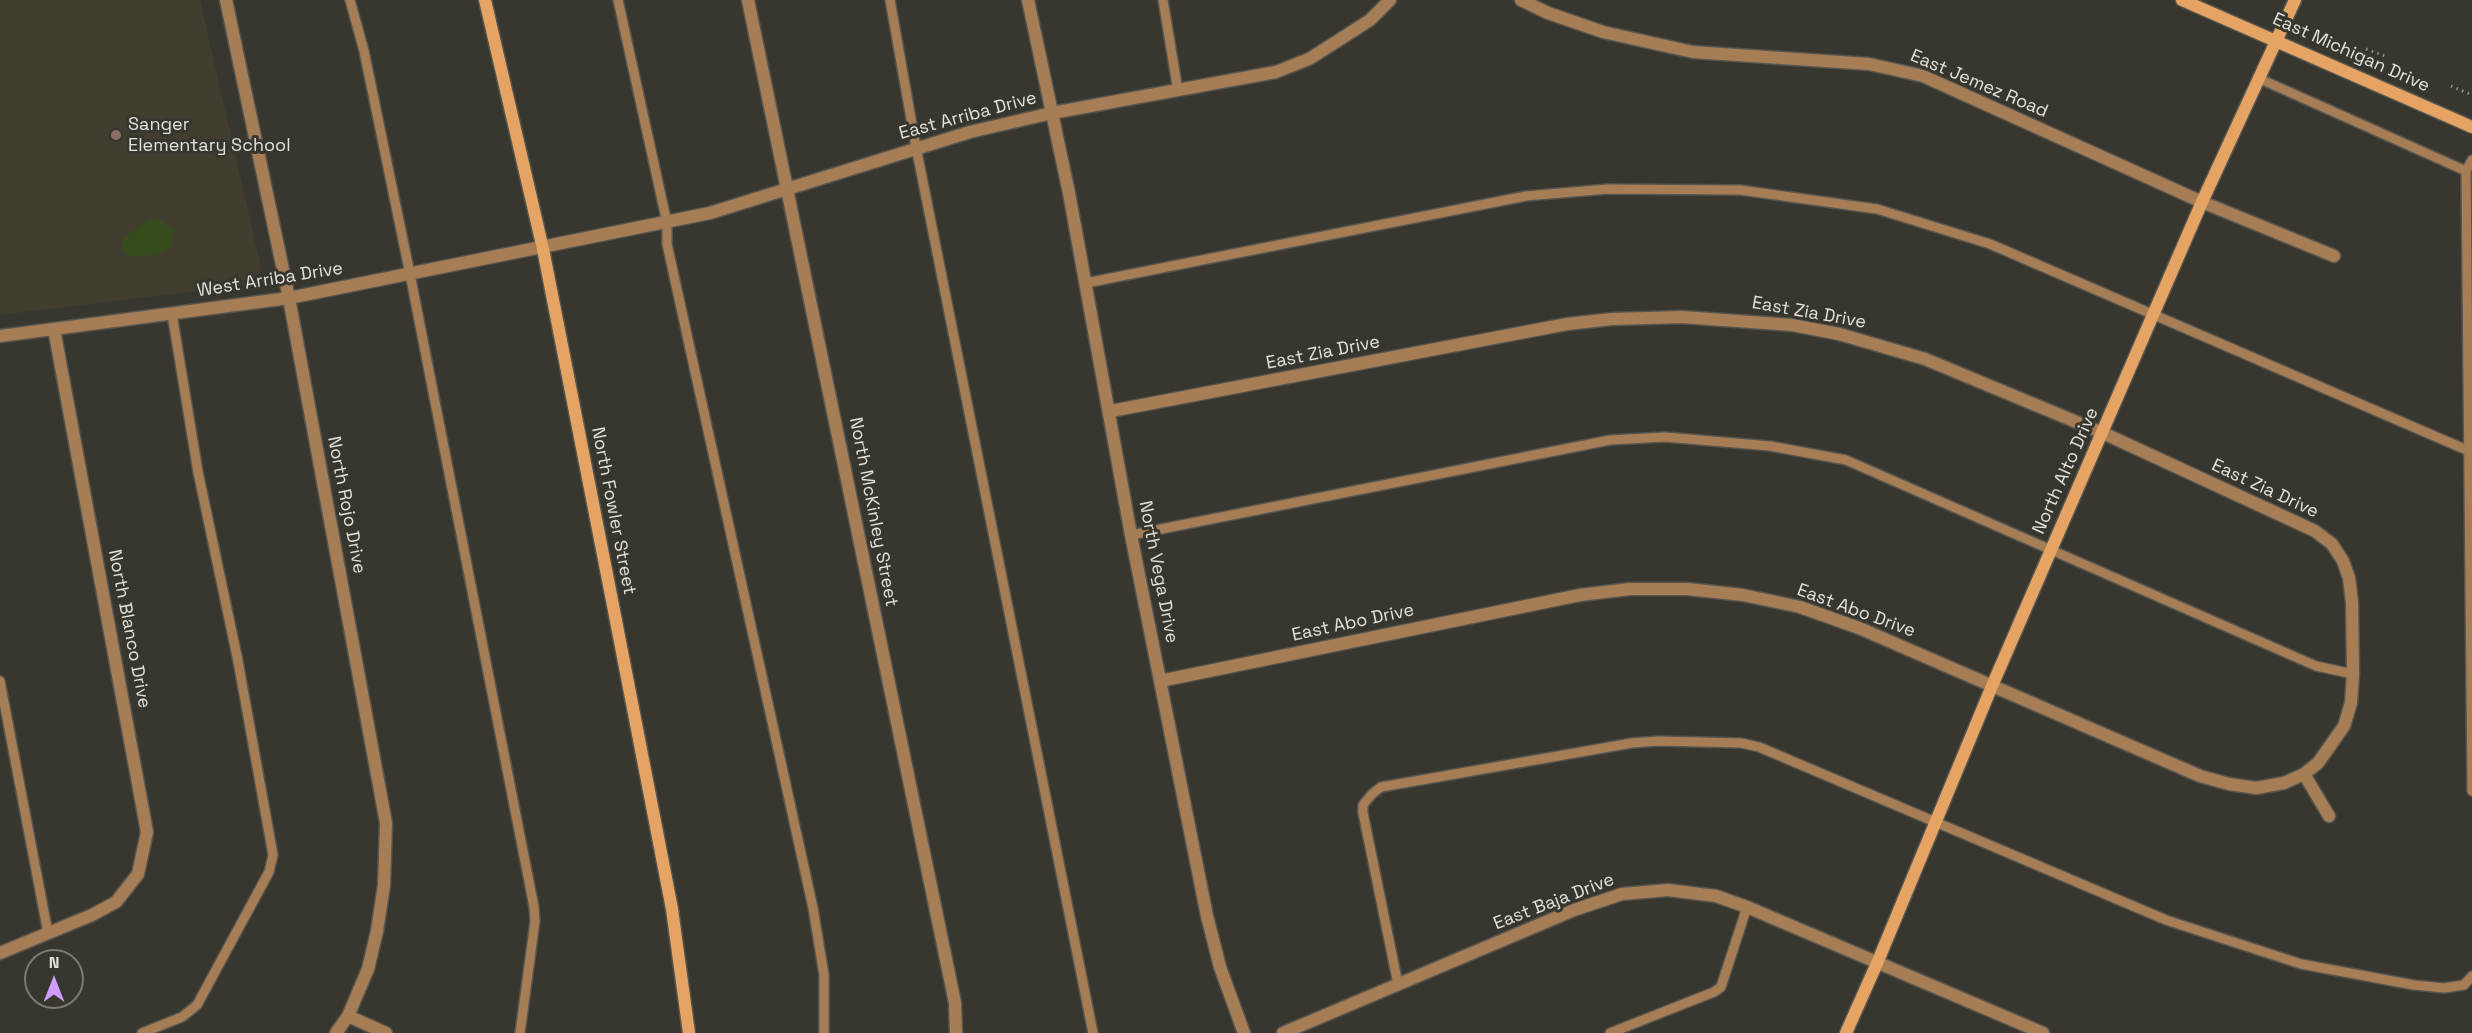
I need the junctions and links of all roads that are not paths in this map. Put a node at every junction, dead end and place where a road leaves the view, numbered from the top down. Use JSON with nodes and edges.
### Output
{"nodes":[{"id":1,"x":226,"y":0,"type":"edge"},
{"id":2,"x":350,"y":0,"type":"edge"},
{"id":3,"x":485,"y":0,"type":"edge"},
{"id":4,"x":618,"y":0,"type":"edge"},
{"id":5,"x":748,"y":0,"type":"edge"},
{"id":6,"x":890,"y":0,"type":"edge"},
{"id":7,"x":1028,"y":0,"type":"edge"},
{"id":8,"x":1163,"y":0,"type":"edge"},
{"id":9,"x":1390,"y":0,"type":"edge"},
{"id":10,"x":1521,"y":0,"type":"edge"},
{"id":11,"x":2182,"y":0,"type":"edge"},
{"id":12,"x":2295,"y":0,"type":"edge"},
{"id":13,"x":2278,"y":40,"type":"junction"},
{"id":14,"x":2258,"y":78,"type":"junction"},
{"id":15,"x":1178,"y":91,"type":"junction"},
{"id":16,"x":1052,"y":113,"type":"junction"},
{"id":17,"x":2472,"y":127,"type":"edge"},
{"id":18,"x":916,"y":147,"type":"junction"},
{"id":19,"x":2472,"y":160,"type":"edge"},
{"id":20,"x":2466,"y":171,"type":"junction"},
{"id":21,"x":790,"y":190,"type":"junction"},
{"id":22,"x":2202,"y":202,"type":"junction"},
{"id":23,"x":667,"y":223,"type":"junction"},
{"id":24,"x":543,"y":249,"type":"junction"},
{"id":25,"x":2334,"y":256,"type":"dead end"},
{"id":26,"x":410,"y":274,"type":"junction"},
{"id":27,"x":1086,"y":283,"type":"junction"},
{"id":28,"x":289,"y":298,"type":"junction"},
{"id":29,"x":172,"y":314,"type":"junction"},
{"id":30,"x":2154,"y":314,"type":"junction"},
{"id":31,"x":54,"y":329,"type":"junction"},
{"id":32,"x":0,"y":336,"type":"edge"},
{"id":33,"x":1111,"y":411,"type":"junction"},
{"id":34,"x":2103,"y":433,"type":"junction"},
{"id":35,"x":2469,"y":451,"type":"junction"},
{"id":36,"x":1131,"y":535,"type":"junction"},
{"id":37,"x":2052,"y":549,"type":"junction"},
{"id":38,"x":2353,"y":674,"type":"junction"},
{"id":39,"x":0,"y":681,"type":"edge"},
{"id":40,"x":1160,"y":681,"type":"junction"},
{"id":41,"x":1992,"y":686,"type":"junction"},
{"id":42,"x":2304,"y":774,"type":"junction"},
{"id":43,"x":2472,"y":790,"type":"edge"},
{"id":44,"x":2329,"y":816,"type":"dead end"},
{"id":45,"x":1936,"y":823,"type":"junction"},
{"id":46,"x":1747,"y":907,"type":"junction"},
{"id":47,"x":48,"y":933,"type":"junction"},
{"id":48,"x":0,"y":953,"type":"edge"},
{"id":49,"x":1878,"y":961,"type":"junction"},
{"id":50,"x":2472,"y":976,"type":"edge"},
{"id":51,"x":1398,"y":984,"type":"junction"},
{"id":52,"x":348,"y":1016,"type":"junction"},
{"id":53,"x":142,"y":1033,"type":"edge"},
{"id":54,"x":336,"y":1033,"type":"edge"},
{"id":55,"x":386,"y":1033,"type":"edge"},
{"id":56,"x":520,"y":1033,"type":"edge"},
{"id":57,"x":689,"y":1033,"type":"edge"},
{"id":58,"x":824,"y":1033,"type":"edge"},
{"id":59,"x":956,"y":1033,"type":"edge"},
{"id":60,"x":1093,"y":1033,"type":"edge"},
{"id":61,"x":1244,"y":1033,"type":"edge"},
{"id":62,"x":1283,"y":1033,"type":"edge"},
{"id":63,"x":1610,"y":1033,"type":"edge"},
{"id":64,"x":1846,"y":1033,"type":"edge"},
{"id":65,"x":2043,"y":1033,"type":"edge"}],
"edges":[{"from":1,"to":28,"type":"street","name":"North Rojo Drive"},
{"from":2,"to":26,"type":"lane"},
{"from":3,"to":24,"type":"street","name":"North Fowler Street"},
{"from":4,"to":23,"type":"lane"},
{"from":5,"to":21,"type":"street","name":"North McKinley Street"},
{"from":6,"to":18,"type":"lane"},
{"from":7,"to":16,"type":"street","name":"North Vega Drive"},
{"from":8,"to":15,"type":"lane"},
{"from":9,"to":15,"type":"street","name":"East Arriba Drive"},
{"from":10,"to":22,"type":"street","name":"East Jemez Road"},
{"from":11,"to":13,"type":"street","name":"East Michigan Drive"},
{"from":12,"to":13,"type":"street","name":"North Alto Drive"},
{"from":13,"to":14,"type":"street","name":"North Alto Drive"},
{"from":13,"to":17,"type":"street","name":"East Michigan Drive"},
{"from":14,"to":20,"type":"lane"},
{"from":14,"to":22,"type":"street","name":"North Alto Drive"},
{"from":15,"to":16,"type":"street","name":"East Arriba Drive"},
{"from":16,"to":18,"type":"street","name":"East Arriba Drive"},
{"from":16,"to":27,"type":"street","name":"North Vega Drive"},
{"from":18,"to":21,"type":"street","name":"East Arriba Drive"},
{"from":18,"to":60,"type":"lane"},
{"from":19,"to":20,"type":"lane"},
{"from":20,"to":35,"type":"lane"},
{"from":21,"to":23,"type":"street","name":"East Arriba Drive"},
{"from":21,"to":59,"type":"street","name":"North McKinley Street"},
{"from":22,"to":25,"type":"street","name":"East Jemez Road"},
{"from":22,"to":30,"type":"street","name":"North Alto Drive"},
{"from":23,"to":24,"type":"street","name":"East Arriba Drive"},
{"from":23,"to":58,"type":"lane"},
{"from":24,"to":26,"type":"street","name":"West Arriba Drive"},
{"from":24,"to":57,"type":"street","name":"North Fowler Street"},
{"from":26,"to":28,"type":"street","name":"West Arriba Drive"},
{"from":26,"to":56,"type":"lane"},
{"from":27,"to":30,"type":"lane"},
{"from":27,"to":33,"type":"street","name":"North Vega Drive"},
{"from":28,"to":29,"type":"street","name":"West Arriba Drive"},
{"from":28,"to":52,"type":"street","name":"North Rojo Drive"},
{"from":29,"to":31,"type":"street","name":"West Arriba Drive"},
{"from":29,"to":53,"type":"lane"},
{"from":30,"to":34,"type":"street","name":"North Alto Drive"},
{"from":30,"to":35,"type":"lane"},
{"from":31,"to":32,"type":"street","name":"West Arriba Drive"},
{"from":31,"to":47,"type":"street","name":"North Blanco Drive"},
{"from":33,"to":34,"type":"street","name":"East Zia Drive"},
{"from":33,"to":36,"type":"street","name":"North Vega Drive"},
{"from":34,"to":37,"type":"street","name":"North Alto Drive"},
{"from":34,"to":38,"type":"street","name":"East Zia Drive"},
{"from":35,"to":43,"type":"lane"},
{"from":36,"to":37,"type":"lane"},
{"from":36,"to":40,"type":"street","name":"North Vega Drive"},
{"from":37,"to":38,"type":"lane"},
{"from":37,"to":41,"type":"street","name":"North Alto Drive"},
{"from":38,"to":42,"type":"street","name":"East Abo Drive"},
{"from":39,"to":47,"type":"lane"},
{"from":40,"to":41,"type":"street","name":"East Abo Drive"},
{"from":40,"to":61,"type":"street","name":"North Vega Drive"},
{"from":41,"to":42,"type":"street","name":"East Abo Drive"},
{"from":41,"to":45,"type":"street","name":"North Alto Drive"},
{"from":42,"to":44,"type":"street"},
{"from":45,"to":49,"type":"street","name":"North Alto Drive"},
{"from":45,"to":50,"type":"lane"},
{"from":45,"to":51,"type":"lane"},
{"from":46,"to":49,"type":"street","name":"East Baja Drive"},
{"from":46,"to":51,"type":"street","name":"East Baja Drive"},
{"from":46,"to":63,"type":"lane"},
{"from":47,"to":48,"type":"street","name":"North Blanco Drive"},
{"from":49,"to":64,"type":"street","name":"North Alto Drive"},
{"from":49,"to":65,"type":"street","name":"East Baja Drive"},
{"from":51,"to":62,"type":"street","name":"East Baja Drive"},
{"from":52,"to":54,"type":"street","name":"North Rojo Drive"},
{"from":52,"to":55,"type":"street"}]}
